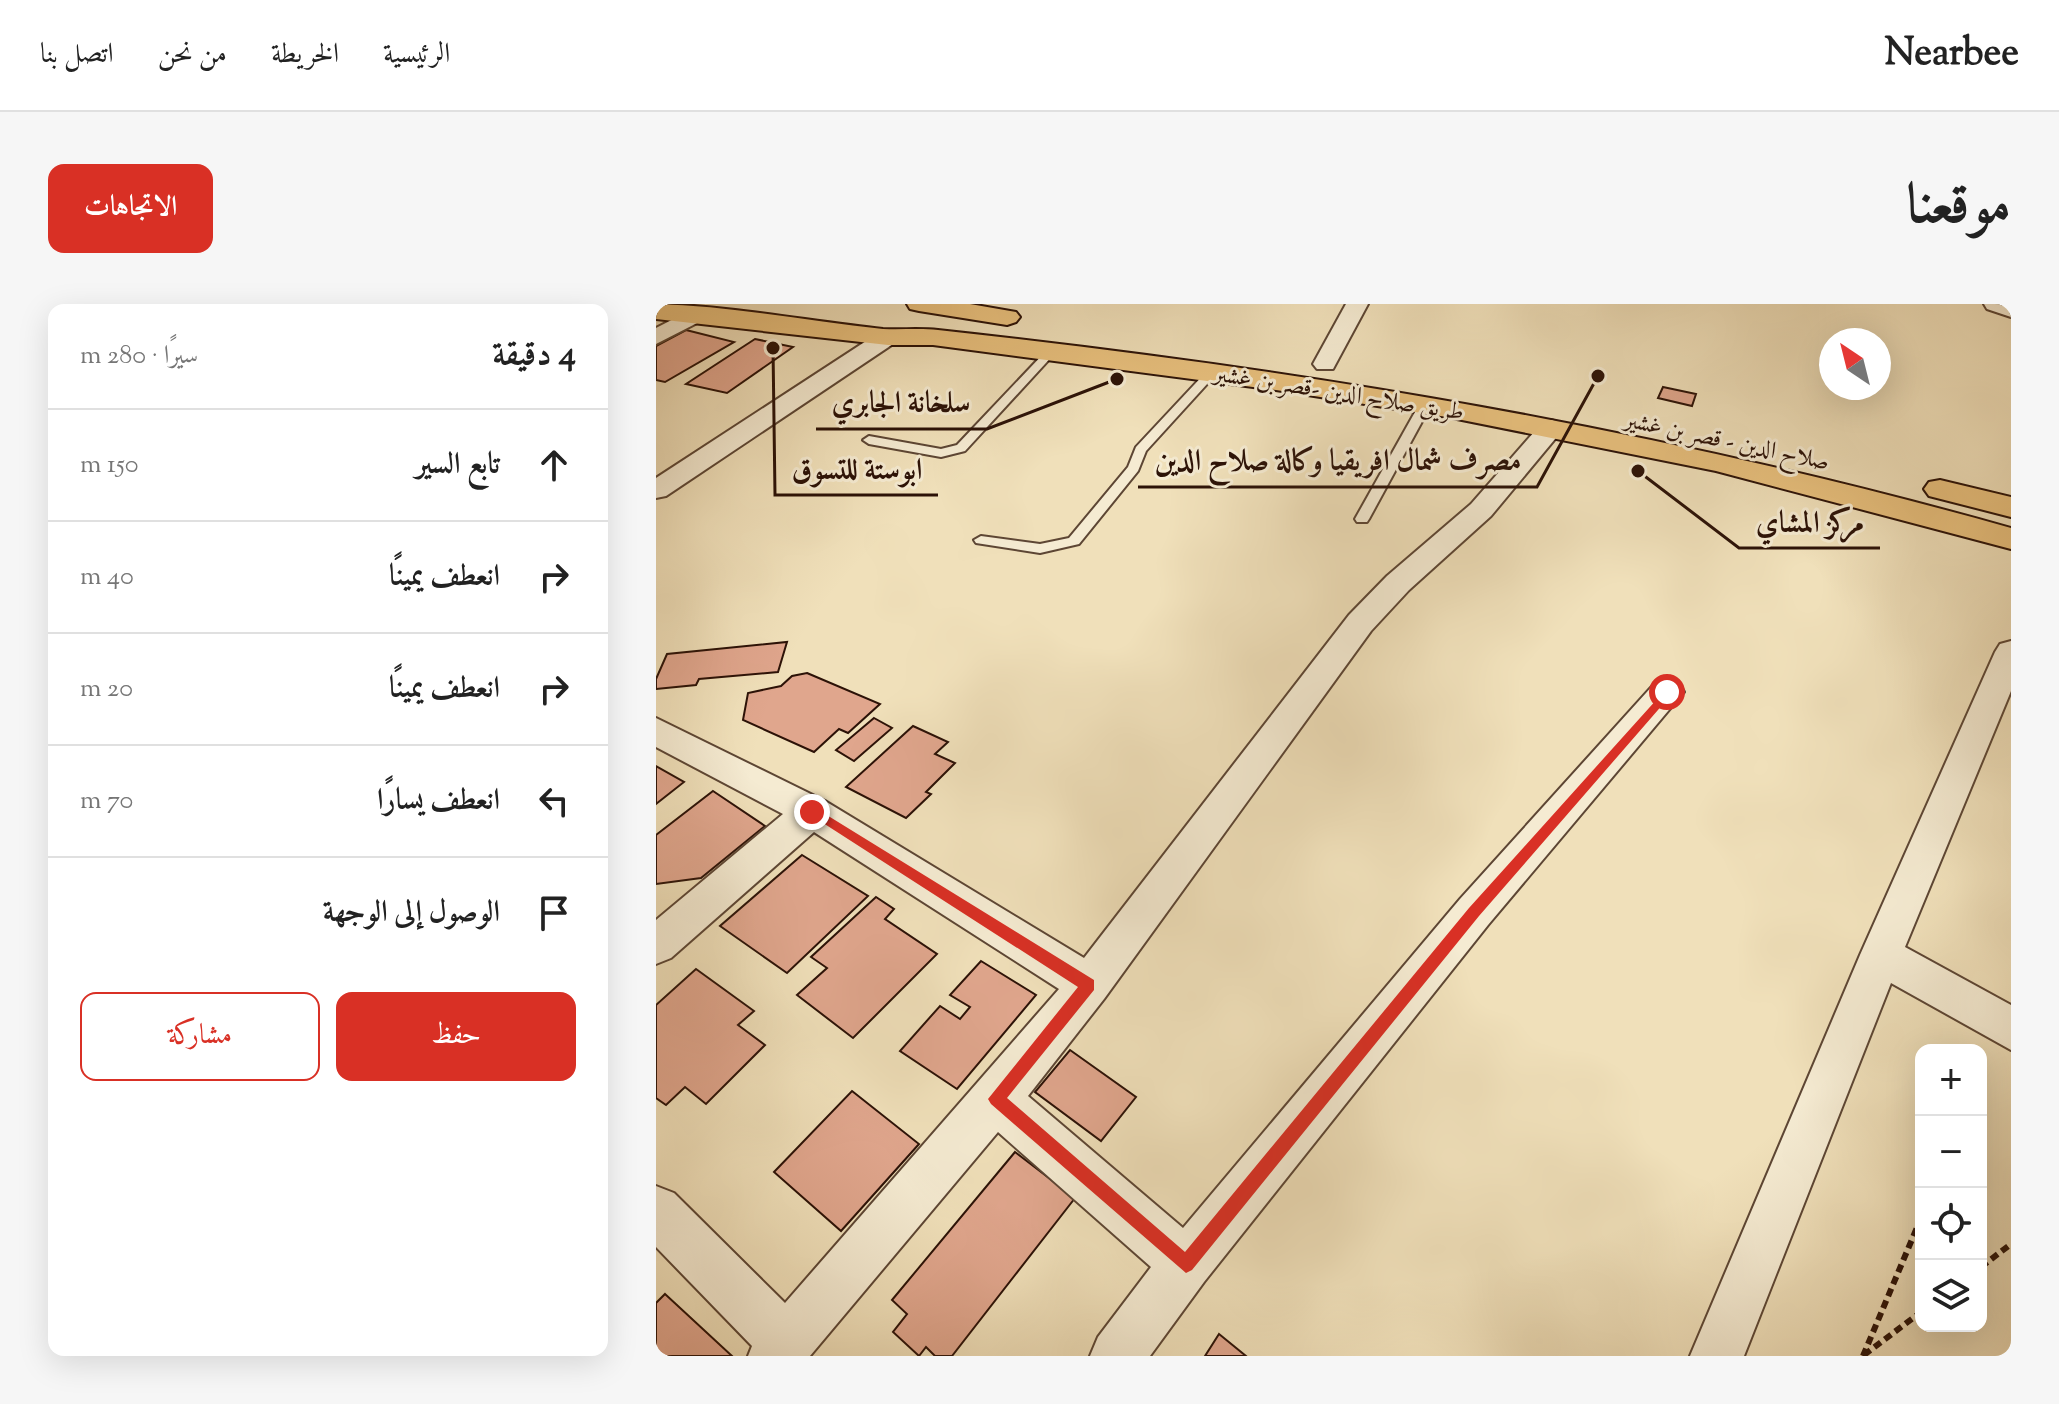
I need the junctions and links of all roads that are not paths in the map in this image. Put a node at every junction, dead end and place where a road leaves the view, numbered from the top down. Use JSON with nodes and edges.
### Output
{"nodes":[{"id":1,"x":919,"y":304,"type":"edge"},
{"id":2,"x":1357,"y":304,"type":"edge"},
{"id":3,"x":1995,"y":304,"type":"edge"},
{"id":4,"x":955,"y":306,"type":"edge"},
{"id":5,"x":859,"y":309,"type":"dead end"},
{"id":6,"x":701,"y":310,"type":"edge"},
{"id":7,"x":2011,"y":310,"type":"edge"},
{"id":8,"x":656,"y":311,"type":"edge"},
{"id":9,"x":1029,"y":320,"type":"dead end"},
{"id":10,"x":656,"y":337,"type":"edge"},
{"id":11,"x":888,"y":337,"type":"junction"},
{"id":12,"x":933,"y":337,"type":"junction"},
{"id":13,"x":1170,"y":341,"type":"dead end"},
{"id":14,"x":1051,"y":352,"type":"junction"},
{"id":15,"x":1325,"y":364,"type":"junction"},
{"id":16,"x":1212,"y":372,"type":"junction"},
{"id":17,"x":1425,"y":405,"type":"junction"},
{"id":18,"x":1551,"y":428,"type":"junction"},
{"id":19,"x":869,"y":440,"type":"dead end"},
{"id":20,"x":1884,"y":474,"type":"junction"},
{"id":21,"x":656,"y":490,"type":"edge"},
{"id":22,"x":2011,"y":491,"type":"edge"},
{"id":23,"x":2011,"y":507,"type":"edge"},
{"id":24,"x":1362,"y":519,"type":"dead end"},
{"id":25,"x":2011,"y":539,"type":"edge"},
{"id":26,"x":981,"y":540,"type":"dead end"},
{"id":27,"x":2011,"y":652,"type":"edge"},
{"id":28,"x":1667,"y":692,"type":"dead end"},
{"id":29,"x":2001,"y":698,"type":"edge"},
{"id":30,"x":656,"y":731,"type":"edge"},
{"id":31,"x":812,"y":812,"type":"junction"},
{"id":32,"x":656,"y":945,"type":"edge"},
{"id":33,"x":1881,"y":955,"type":"junction"},
{"id":34,"x":1089,"y":985,"type":"junction"},
{"id":35,"x":2011,"y":1029,"type":"edge"},
{"id":36,"x":996,"y":1099,"type":"junction"},
{"id":37,"x":656,"y":1211,"type":"edge"},
{"id":38,"x":1186,"y":1264,"type":"junction"},
{"id":39,"x":780,"y":1349,"type":"edge"},
{"id":40,"x":1117,"y":1356,"type":"edge"},
{"id":41,"x":1717,"y":1356,"type":"edge"}],
"edges":[{"from":1,"to":4,"type":"highway"},
{"from":2,"to":15,"type":"street"},
{"from":3,"to":7,"type":"street"},
{"from":4,"to":5,"type":"highway"},
{"from":4,"to":9,"type":"highway"},
{"from":6,"to":8,"type":"highway","name":"طريق صلاح الدين -قصر بن غشير"},
{"from":6,"to":10,"type":"street"},
{"from":6,"to":11,"type":"highway","name":"طريق صلاح الدين -قصر بن غشير"},
{"from":6,"to":12,"type":"highway"},
{"from":11,"to":12,"type":"highway","name":"طريق صلاح الدين -قصر بن غشير"},
{"from":11,"to":21,"type":"street"},
{"from":12,"to":14,"type":"highway","name":"طريق صلاح الدين -قصر بن غشير"},
{"from":13,"to":15,"type":"highway","name":"صلاح الدين - قصر بن غشير"},
{"from":14,"to":16,"type":"highway","name":"طريق صلاح الدين -قصر بن غشير"},
{"from":14,"to":19,"type":"lane"},
{"from":15,"to":20,"type":"highway","name":"صلاح الدين - قصر بن غشير"},
{"from":16,"to":17,"type":"highway","name":"طريق صلاح الدين -قصر بن غشير"},
{"from":16,"to":26,"type":"lane"},
{"from":17,"to":18,"type":"highway","name":"طريق صلاح الدين -قصر بن غشير"},
{"from":17,"to":24,"type":"lane"},
{"from":18,"to":25,"type":"highway","name":"طريق صلاح الدين -قصر بن غشير"},
{"from":18,"to":34,"type":"street"},
{"from":20,"to":22,"type":"highway"},
{"from":20,"to":23,"type":"highway","name":"صلاح الدين - قصر بن غشير"},
{"from":27,"to":29,"type":"street"},
{"from":28,"to":38,"type":"street"},
{"from":29,"to":33,"type":"street"},
{"from":30,"to":31,"type":"street"},
{"from":31,"to":32,"type":"street"},
{"from":31,"to":34,"type":"street"},
{"from":33,"to":35,"type":"street"},
{"from":33,"to":41,"type":"street"},
{"from":34,"to":36,"type":"street"},
{"from":36,"to":38,"type":"street"},
{"from":36,"to":39,"type":"street"},
{"from":37,"to":39,"type":"street"},
{"from":38,"to":40,"type":"street"}]}
